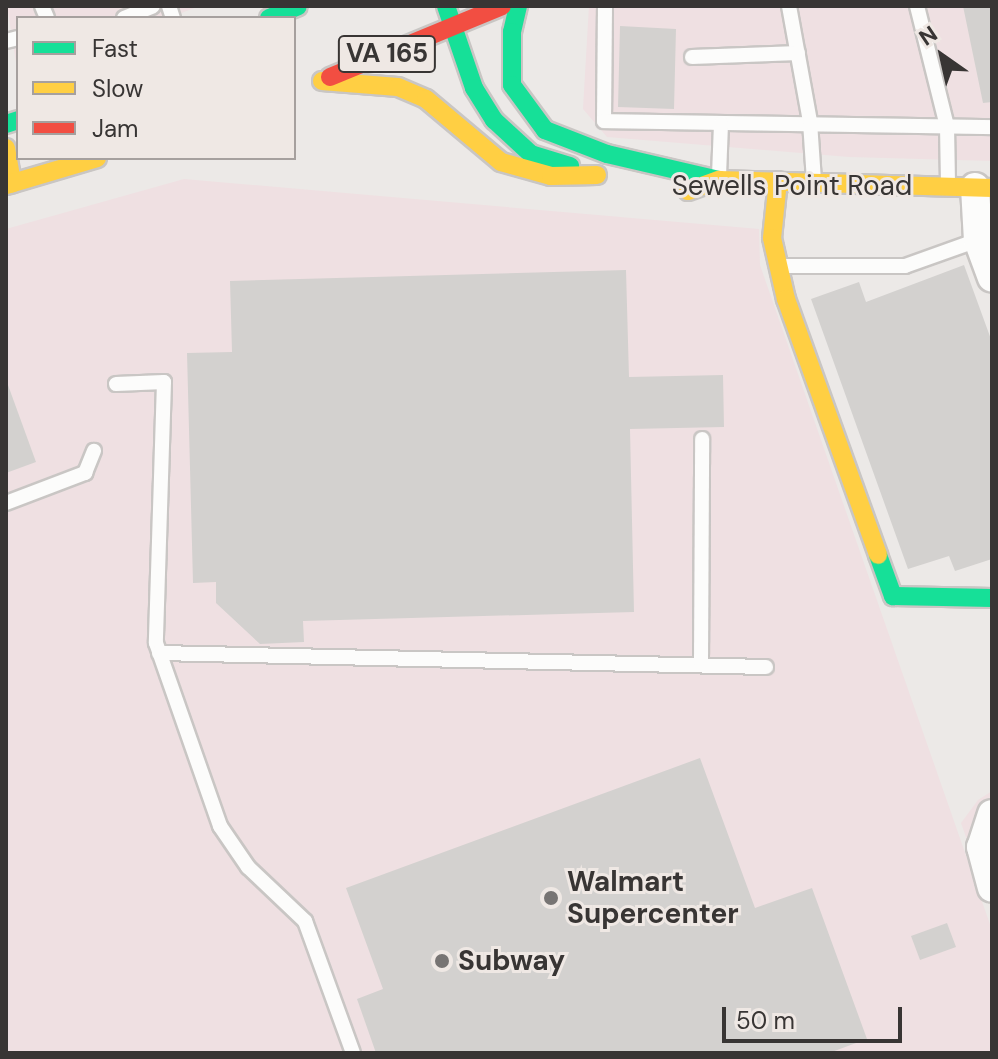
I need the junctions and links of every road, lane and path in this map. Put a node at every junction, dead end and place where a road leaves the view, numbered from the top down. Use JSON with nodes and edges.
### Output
{"nodes":[{"id":1,"x":153,"y":6,"type":"edge"},
{"id":2,"x":296,"y":6,"type":"edge"},
{"id":3,"x":446,"y":6,"type":"edge"},
{"id":4,"x":502,"y":6,"type":"edge"},
{"id":5,"x":518,"y":6,"type":"edge"},
{"id":6,"x":605,"y":6,"type":"edge"},
{"id":7,"x":789,"y":6,"type":"edge"},
{"id":8,"x":917,"y":6,"type":"edge"},
{"id":9,"x":129,"y":16,"type":"edge"},
{"id":10,"x":274,"y":16,"type":"edge"},
{"id":11,"x":453,"y":27,"type":"junction"},
{"id":12,"x":798,"y":53,"type":"junction"},
{"id":13,"x":692,"y":57,"type":"dead end"},
{"id":14,"x":810,"y":122,"type":"junction"},
{"id":15,"x":721,"y":124,"type":"junction"},
{"id":16,"x":947,"y":126,"type":"junction"},
{"id":17,"x":992,"y":127,"type":"edge"},
{"id":18,"x":6,"y":148,"type":"edge"},
{"id":19,"x":90,"y":160,"type":"edge"},
{"id":20,"x":719,"y":180,"type":"junction"},
{"id":21,"x":778,"y":181,"type":"junction"},
{"id":22,"x":639,"y":182,"type":"dead end"},
{"id":23,"x":814,"y":183,"type":"junction"},
{"id":24,"x":9,"y":184,"type":"edge"},
{"id":25,"x":972,"y":187,"type":"edge"},
{"id":26,"x":978,"y":240,"type":"junction"},
{"id":27,"x":778,"y":266,"type":"junction"},
{"id":28,"x":991,"y":271,"type":"edge"},
{"id":29,"x":116,"y":384,"type":"dead end"},
{"id":30,"x":702,"y":439,"type":"dead end"},
{"id":31,"x":94,"y":451,"type":"dead end"},
{"id":32,"x":6,"y":503,"type":"edge"},
{"id":33,"x":992,"y":598,"type":"edge"},
{"id":34,"x":159,"y":653,"type":"junction"},
{"id":35,"x":701,"y":662,"type":"junction"},
{"id":36,"x":766,"y":667,"type":"dead end"},
{"id":37,"x":992,"y":814,"type":"edge"},
{"id":38,"x":992,"y":888,"type":"edge"},
{"id":39,"x":353,"y":1053,"type":"edge"}],
"edges":[{"from":1,"to":9,"type":"lane"},
{"from":2,"to":10,"type":"main road"},
{"from":3,"to":11,"type":"main road"},
{"from":4,"to":11,"type":"main road","number":"VA 165"},
{"from":5,"to":20,"type":"main road"},
{"from":6,"to":15,"type":"lane"},
{"from":7,"to":12,"type":"lane"},
{"from":8,"to":16,"type":"lane"},
{"from":11,"to":11,"type":"main road","number":"VA 165"},
{"from":12,"to":13,"type":"lane"},
{"from":12,"to":14,"type":"lane"},
{"from":14,"to":15,"type":"lane"},
{"from":14,"to":16,"type":"lane"},
{"from":14,"to":23,"type":"lane"},
{"from":15,"to":20,"type":"lane"},
{"from":16,"to":17,"type":"lane"},
{"from":16,"to":25,"type":"lane"},
{"from":18,"to":24,"type":"main road"},
{"from":19,"to":24,"type":"main road"},
{"from":20,"to":21,"type":"main road","name":"Sewells Point Road"},
{"from":20,"to":22,"type":"main road","name":"Sewells Point Road"},
{"from":21,"to":23,"type":"main road","name":"Sewells Point Road"},
{"from":21,"to":27,"type":"main road"},
{"from":23,"to":25,"type":"main road","name":"Sewells Point Road"},
{"from":25,"to":26,"type":"street"},
{"from":26,"to":27,"type":"lane"},
{"from":26,"to":28,"type":"street"},
{"from":27,"to":33,"type":"main road"},
{"from":29,"to":34,"type":"lane"},
{"from":30,"to":35,"type":"lane"},
{"from":31,"to":32,"type":"lane"},
{"from":34,"to":35,"type":"lane"},
{"from":34,"to":39,"type":"lane"},
{"from":35,"to":36,"type":"lane"},
{"from":37,"to":38,"type":"street"}]}
